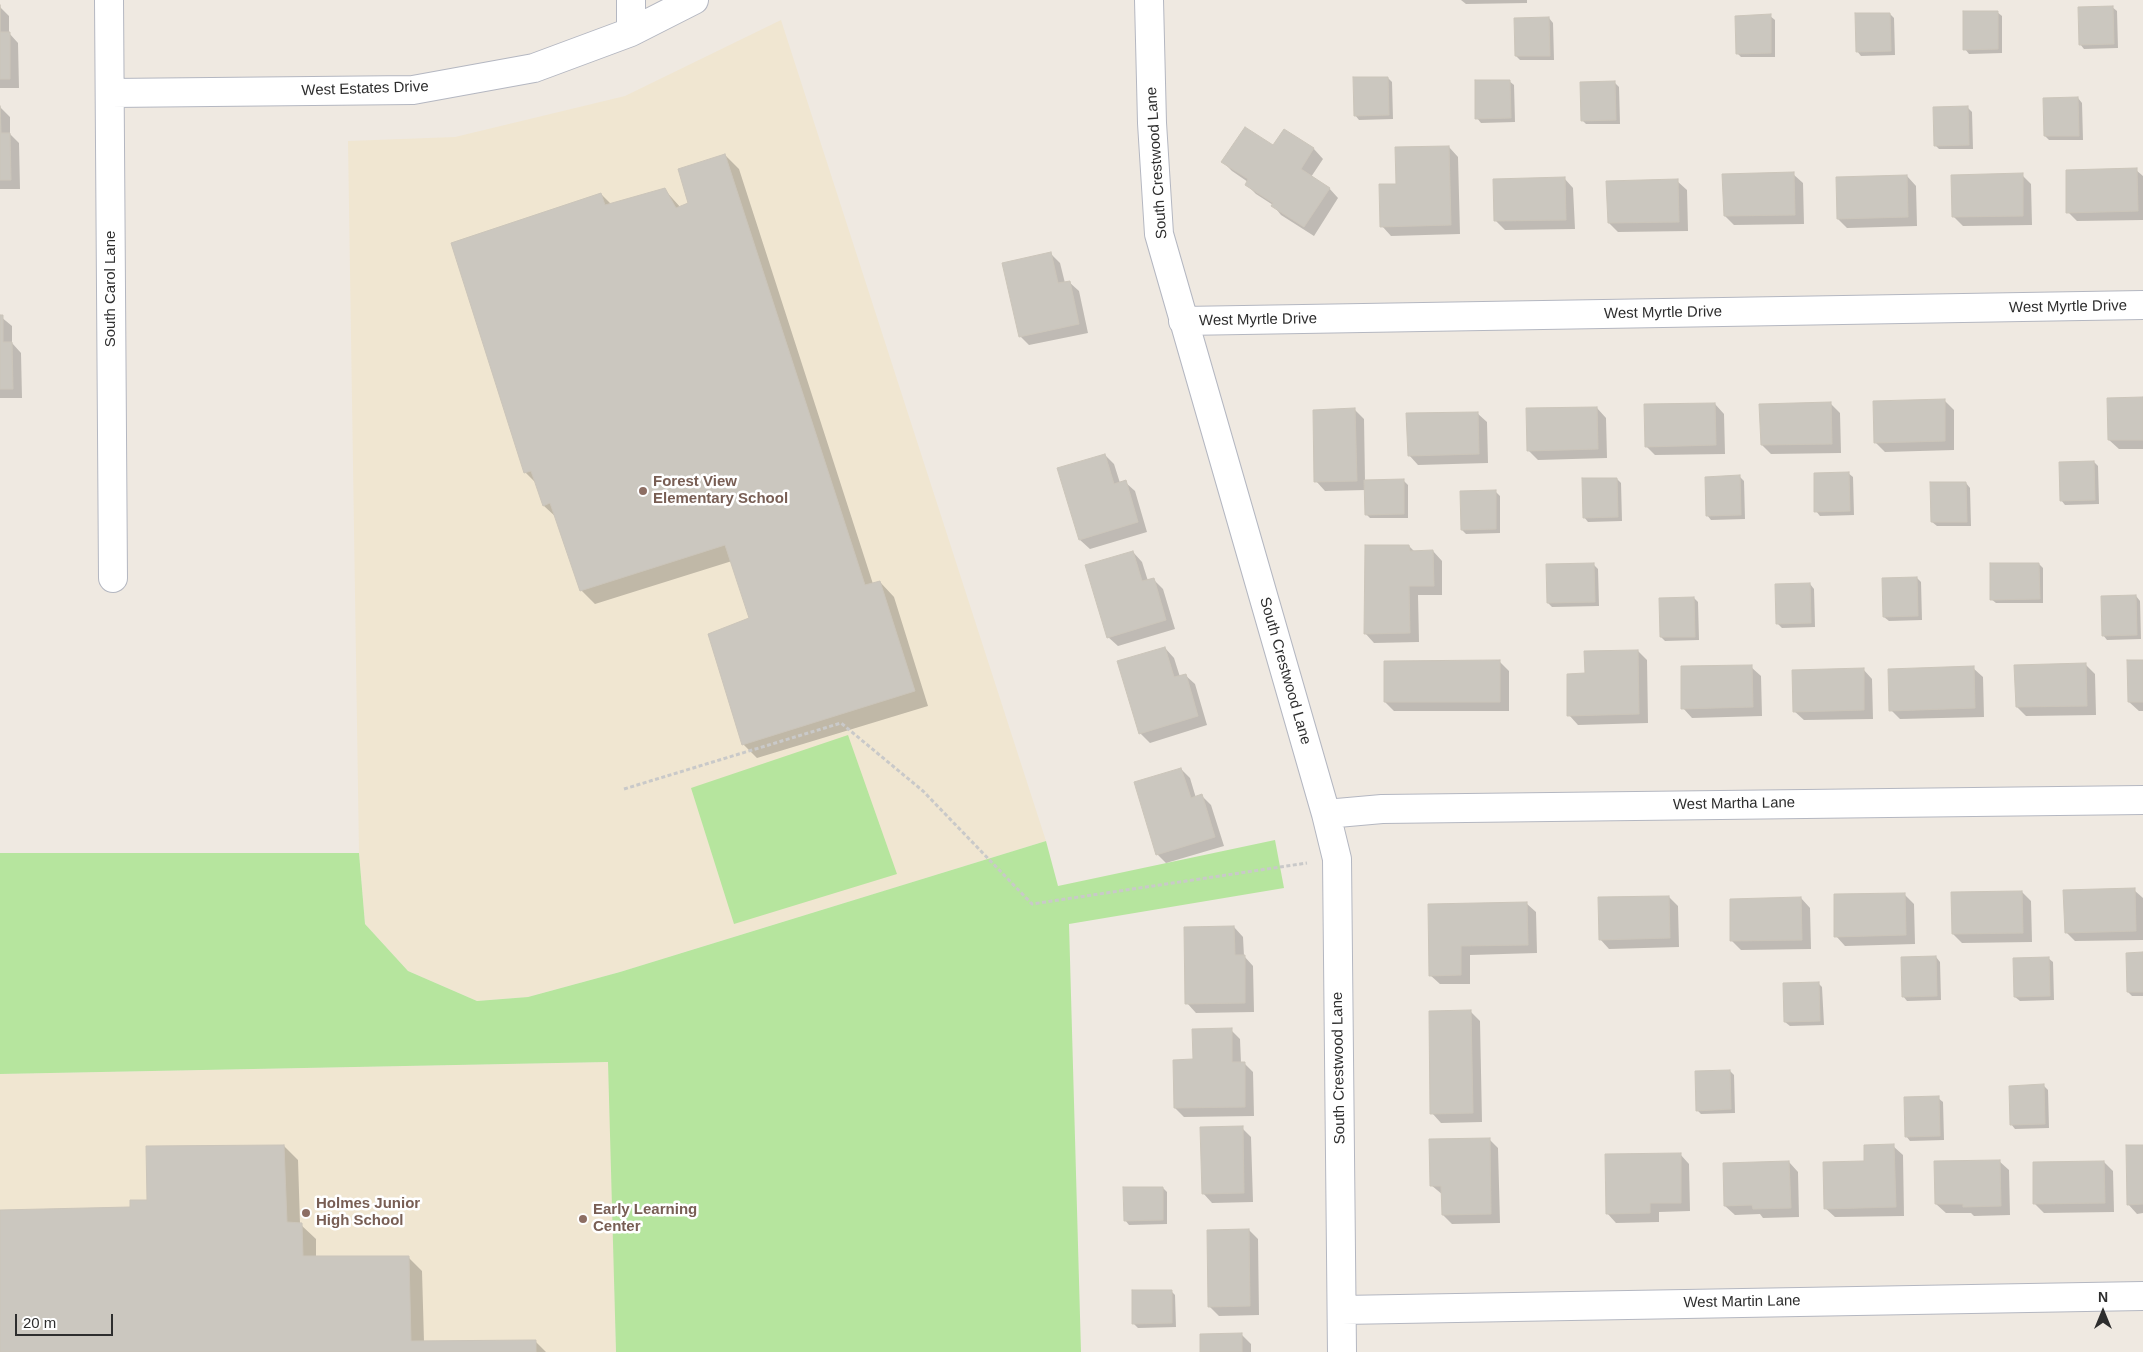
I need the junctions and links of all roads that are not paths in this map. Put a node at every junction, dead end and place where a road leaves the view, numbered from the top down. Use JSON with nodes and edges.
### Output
{"nodes":[{"id":1,"x":109,"y":0,"type":"edge"},
{"id":2,"x":630,"y":0,"type":"edge"},
{"id":3,"x":694,"y":0,"type":"edge"},
{"id":4,"x":1149,"y":0,"type":"edge"},
{"id":5,"x":631,"y":32,"type":"junction"},
{"id":6,"x":110,"y":93,"type":"junction"},
{"id":7,"x":2143,"y":306,"type":"edge"},
{"id":8,"x":1183,"y":321,"type":"junction"},
{"id":9,"x":113,"y":578,"type":"dead end"},
{"id":10,"x":2143,"y":800,"type":"edge"},
{"id":11,"x":1326,"y":814,"type":"junction"},
{"id":12,"x":2143,"y":1296,"type":"edge"},
{"id":13,"x":1342,"y":1310,"type":"junction"},
{"id":14,"x":1342,"y":1352,"type":"edge"}],
"edges":[{"from":1,"to":6,"type":"street","name":"South Carol Lane"},
{"from":2,"to":5,"type":"street"},
{"from":3,"to":5,"type":"street","name":"West Estates Drive"},
{"from":4,"to":8,"type":"street","name":"South Crestwood Lane"},
{"from":5,"to":6,"type":"street","name":"West Estates Drive"},
{"from":6,"to":9,"type":"street","name":"South Carol Lane"},
{"from":7,"to":8,"type":"street","name":"West Myrtle Drive"},
{"from":8,"to":11,"type":"street","name":"South Crestwood Lane"},
{"from":10,"to":11,"type":"street","name":"West Martha Lane"},
{"from":11,"to":13,"type":"street","name":"South Crestwood Lane"},
{"from":12,"to":13,"type":"street","name":"West Martin Lane"},
{"from":13,"to":14,"type":"street","name":"South Crestwood Lane"}]}
